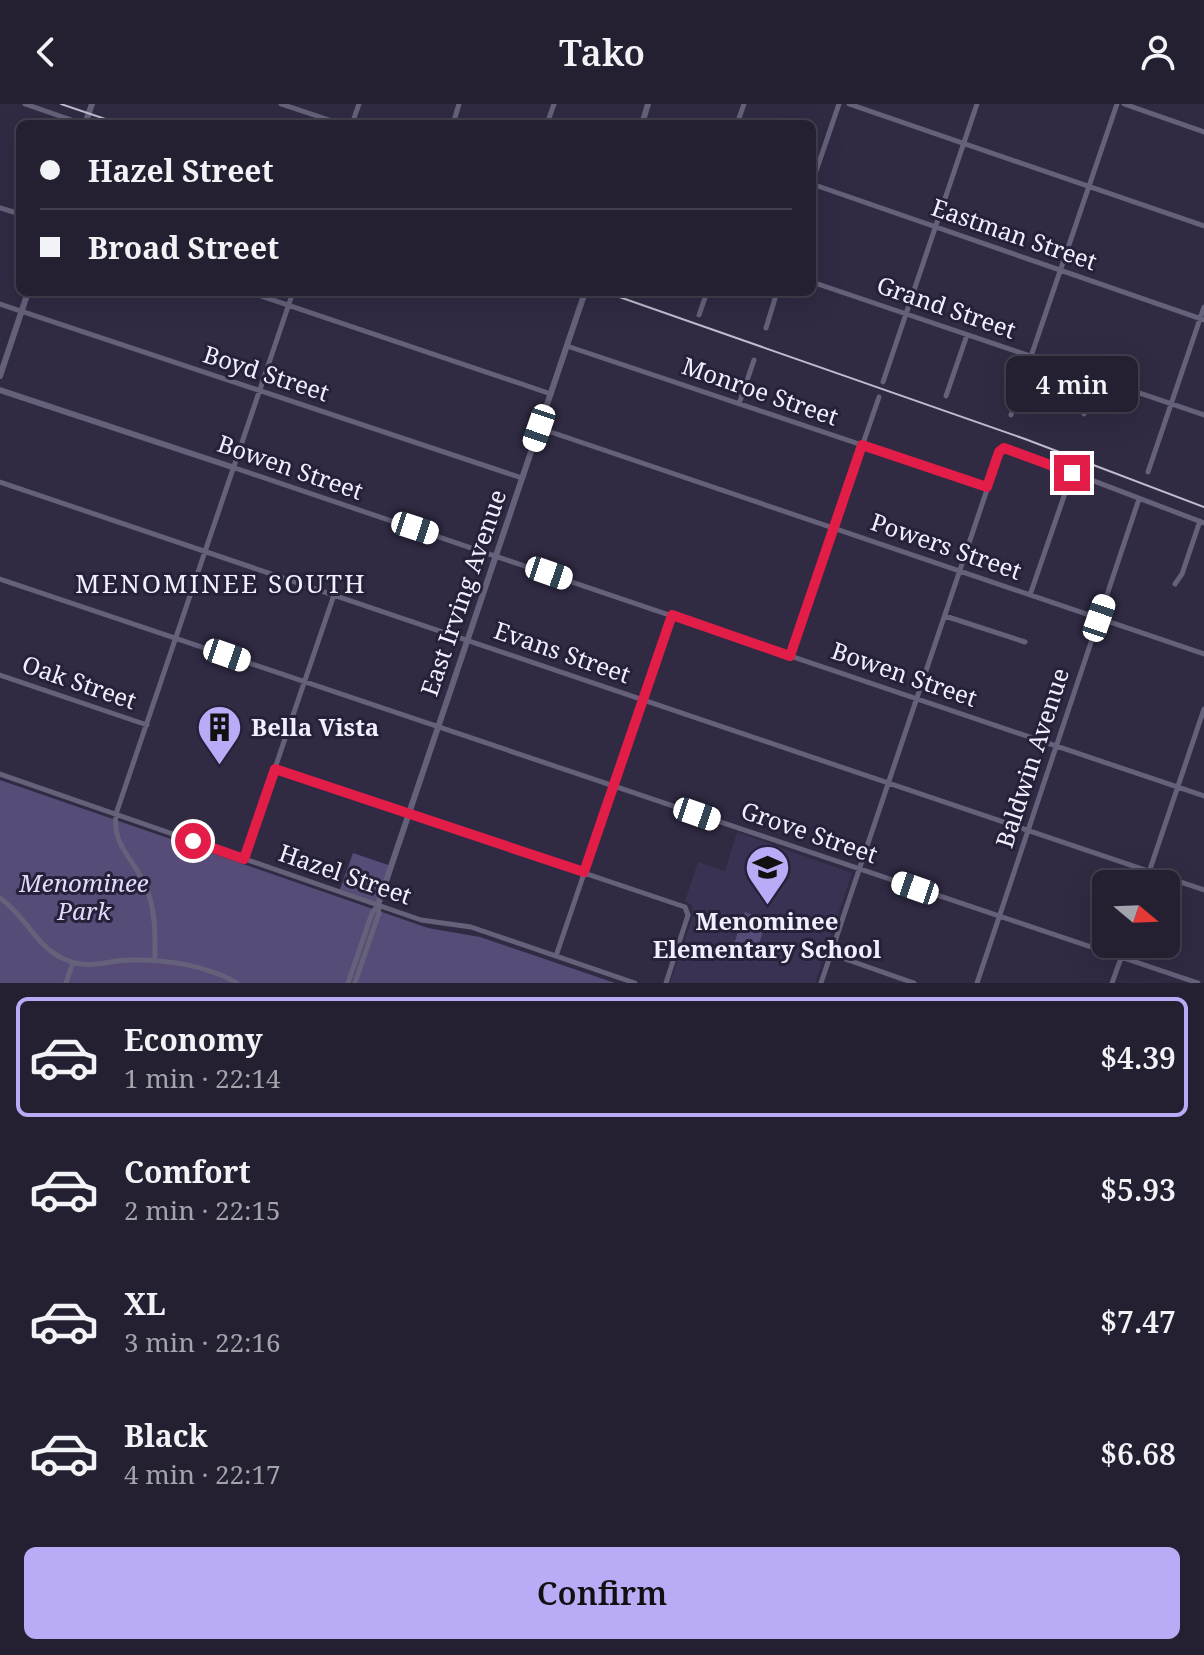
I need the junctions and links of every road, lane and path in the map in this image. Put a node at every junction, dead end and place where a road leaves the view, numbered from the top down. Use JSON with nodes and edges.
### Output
{"nodes":[{"id":1,"x":25,"y":104,"type":"edge"},
{"id":2,"x":281,"y":104,"type":"edge"},
{"id":3,"x":839,"y":104,"type":"edge"},
{"id":4,"x":849,"y":104,"type":"edge"},
{"id":5,"x":977,"y":104,"type":"edge"},
{"id":6,"x":1117,"y":104,"type":"edge"},
{"id":7,"x":1124,"y":104,"type":"edge"},
{"id":8,"x":72,"y":120,"type":"edge"},
{"id":9,"x":329,"y":120,"type":"edge"},
{"id":10,"x":1204,"y":132,"type":"edge"},
{"id":11,"x":964,"y":143,"type":"junction"},
{"id":12,"x":816,"y":172,"type":"edge"},
{"id":13,"x":816,"y":185,"type":"edge"},
{"id":14,"x":1089,"y":186,"type":"junction"},
{"id":15,"x":1204,"y":226,"type":"edge"},
{"id":16,"x":936,"y":227,"type":"junction"},
{"id":17,"x":1060,"y":270,"type":"junction"},
{"id":18,"x":816,"y":283,"type":"edge"},
{"id":19,"x":27,"y":296,"type":"edge"},
{"id":20,"x":261,"y":296,"type":"edge"},
{"id":21,"x":292,"y":296,"type":"edge"},
{"id":22,"x":582,"y":296,"type":"edge"},
{"id":23,"x":706,"y":296,"type":"edge"},
{"id":24,"x":776,"y":296,"type":"edge"},
{"id":25,"x":0,"y":304,"type":"edge"},
{"id":26,"x":289,"y":305,"type":"junction"},
{"id":27,"x":1204,"y":307,"type":"edge"},
{"id":28,"x":22,"y":311,"type":"junction"},
{"id":29,"x":906,"y":314,"type":"junction"},
{"id":30,"x":699,"y":315,"type":"dead end"},
{"id":31,"x":1202,"y":319,"type":"edge"},
{"id":32,"x":766,"y":328,"type":"dead end"},
{"id":33,"x":967,"y":335,"type":"junction"},
{"id":34,"x":567,"y":346,"type":"junction"},
{"id":35,"x":1030,"y":356,"type":"junction"},
{"id":36,"x":754,"y":360,"type":"dead end"},
{"id":37,"x":0,"y":376,"type":"edge"},
{"id":38,"x":1096,"y":379,"type":"junction"},
{"id":39,"x":883,"y":382,"type":"dead end"},
{"id":40,"x":0,"y":390,"type":"edge"},
{"id":41,"x":260,"y":391,"type":"junction"},
{"id":42,"x":551,"y":394,"type":"junction"},
{"id":43,"x":946,"y":396,"type":"dead end"},
{"id":44,"x":879,"y":397,"type":"dead end"},
{"id":45,"x":739,"y":404,"type":"junction"},
{"id":46,"x":1171,"y":404,"type":"junction"},
{"id":47,"x":1084,"y":414,"type":"dead end"},
{"id":48,"x":1011,"y":415,"type":"dead end"},
{"id":49,"x":1204,"y":415,"type":"edge"},
{"id":50,"x":539,"y":428,"type":"junction"},
{"id":51,"x":862,"y":445,"type":"junction"},
{"id":52,"x":235,"y":468,"type":"junction"},
{"id":53,"x":1148,"y":472,"type":"dead end"},
{"id":54,"x":1072,"y":473,"type":"junction"},
{"id":55,"x":522,"y":478,"type":"junction"},
{"id":56,"x":0,"y":482,"type":"edge"},
{"id":57,"x":987,"y":487,"type":"junction"},
{"id":58,"x":1139,"y":499,"type":"junction"},
{"id":59,"x":1202,"y":522,"type":"edge"},
{"id":60,"x":834,"y":528,"type":"junction"},
{"id":61,"x":207,"y":552,"type":"junction"},
{"id":62,"x":496,"y":555,"type":"junction"},
{"id":63,"x":960,"y":571,"type":"junction"},
{"id":64,"x":0,"y":579,"type":"edge"},
{"id":65,"x":1175,"y":584,"type":"dead end"},
{"id":66,"x":334,"y":595,"type":"junction"},
{"id":67,"x":1030,"y":595,"type":"junction"},
{"id":68,"x":672,"y":615,"type":"junction"},
{"id":69,"x":945,"y":616,"type":"junction"},
{"id":70,"x":1099,"y":618,"type":"junction"},
{"id":71,"x":176,"y":638,"type":"junction"},
{"id":72,"x":467,"y":640,"type":"junction"},
{"id":73,"x":1025,"y":642,"type":"dead end"},
{"id":74,"x":1204,"y":654,"type":"edge"},
{"id":75,"x":790,"y":656,"type":"junction"},
{"id":76,"x":0,"y":675,"type":"edge"},
{"id":77,"x":305,"y":681,"type":"junction"},
{"id":78,"x":917,"y":699,"type":"junction"},
{"id":79,"x":644,"y":700,"type":"junction"},
{"id":80,"x":1204,"y":710,"type":"edge"},
{"id":81,"x":147,"y":725,"type":"junction"},
{"id":82,"x":438,"y":726,"type":"junction"},
{"id":83,"x":1057,"y":746,"type":"junction"},
{"id":84,"x":275,"y":769,"type":"junction"},
{"id":85,"x":0,"y":774,"type":"edge"},
{"id":86,"x":889,"y":783,"type":"junction"},
{"id":87,"x":613,"y":786,"type":"junction"},
{"id":88,"x":1178,"y":788,"type":"junction"},
{"id":89,"x":1204,"y":796,"type":"edge"},
{"id":90,"x":409,"y":813,"type":"junction"},
{"id":91,"x":116,"y":814,"type":"junction"},
{"id":92,"x":1028,"y":830,"type":"junction"},
{"id":93,"x":244,"y":859,"type":"junction"},
{"id":94,"x":859,"y":869,"type":"junction"},
{"id":95,"x":1146,"y":870,"type":"edge"},
{"id":96,"x":1149,"y":870,"type":"edge"},
{"id":97,"x":584,"y":872,"type":"junction"},
{"id":98,"x":1180,"y":882,"type":"edge"},
{"id":99,"x":1204,"y":890,"type":"edge"},
{"id":100,"x":0,"y":898,"type":"edge"},
{"id":101,"x":378,"y":905,"type":"junction"},
{"id":102,"x":1000,"y":916,"type":"junction"},
{"id":103,"x":1092,"y":948,"type":"edge"},
{"id":104,"x":831,"y":954,"type":"junction"},
{"id":105,"x":556,"y":956,"type":"junction"},
{"id":106,"x":1121,"y":958,"type":"joint"},
{"id":107,"x":155,"y":961,"type":"junction"},
{"id":108,"x":73,"y":962,"type":"junction"},
{"id":109,"x":66,"y":983,"type":"edge"},
{"id":110,"x":237,"y":983,"type":"edge"},
{"id":111,"x":348,"y":983,"type":"edge"},
{"id":112,"x":355,"y":983,"type":"edge"},
{"id":113,"x":635,"y":983,"type":"edge"},
{"id":114,"x":666,"y":983,"type":"edge"},
{"id":115,"x":821,"y":983,"type":"edge"},
{"id":116,"x":914,"y":983,"type":"edge"},
{"id":117,"x":977,"y":983,"type":"edge"},
{"id":118,"x":1112,"y":983,"type":"edge"},
{"id":119,"x":1198,"y":983,"type":"edge"}],
"edges":[{"from":1,"to":8,"type":"street"},
{"from":2,"to":9,"type":"street"},
{"from":3,"to":12,"type":"street"},
{"from":4,"to":11,"type":"street"},
{"from":5,"to":11,"type":"street"},
{"from":6,"to":14,"type":"street"},
{"from":7,"to":10,"type":"street"},
{"from":11,"to":14,"type":"street"},
{"from":11,"to":16,"type":"street"},
{"from":13,"to":16,"type":"street","name":"Eastman Street"},
{"from":14,"to":15,"type":"street"},
{"from":14,"to":17,"type":"street"},
{"from":16,"to":17,"type":"street","name":"Eastman Street"},
{"from":16,"to":29,"type":"street"},
{"from":17,"to":31,"type":"street","name":"Eastman Street"},
{"from":17,"to":35,"type":"street"},
{"from":18,"to":29,"type":"street","name":"Grand Street"},
{"from":19,"to":28,"type":"street"},
{"from":20,"to":26,"type":"street"},
{"from":21,"to":26,"type":"street"},
{"from":22,"to":34,"type":"street","name":"East Irving Avenue"},
{"from":23,"to":30,"type":"street"},
{"from":24,"to":32,"type":"street"},
{"from":25,"to":28,"type":"street","name":"Boyd Street"},
{"from":26,"to":41,"type":"street"},
{"from":26,"to":42,"type":"street"},
{"from":27,"to":31,"type":"street"},
{"from":28,"to":37,"type":"street"},
{"from":28,"to":41,"type":"street","name":"Boyd Street"},
{"from":29,"to":33,"type":"street","name":"Grand Street"},
{"from":29,"to":39,"type":"street"},
{"from":31,"to":46,"type":"street"},
{"from":33,"to":35,"type":"street","name":"Grand Street"},
{"from":33,"to":43,"type":"street"},
{"from":34,"to":42,"type":"street","name":"East Irving Avenue"},
{"from":34,"to":45,"type":"street","name":"Monroe Street"},
{"from":35,"to":38,"type":"street","name":"Grand Street"},
{"from":35,"to":48,"type":"street"},
{"from":36,"to":45,"type":"street"},
{"from":38,"to":46,"type":"street","name":"Grand Street"},
{"from":38,"to":47,"type":"street"},
{"from":40,"to":52,"type":"street","name":"Bowen Street"},
{"from":41,"to":52,"type":"street"},
{"from":41,"to":55,"type":"street","name":"Boyd Street"},
{"from":42,"to":50,"type":"street","name":"East Irving Avenue"},
{"from":44,"to":51,"type":"street"},
{"from":45,"to":51,"type":"street","name":"Monroe Street"},
{"from":46,"to":49,"type":"street","name":"Grand Street"},
{"from":46,"to":53,"type":"street"},
{"from":50,"to":55,"type":"street","name":"East Irving Avenue"},
{"from":50,"to":60,"type":"street","name":"Powers Street"},
{"from":51,"to":57,"type":"street","name":"Monroe Street"},
{"from":51,"to":60,"type":"street"},
{"from":52,"to":61,"type":"street"},
{"from":52,"to":62,"type":"street","name":"Bowen Street"},
{"from":54,"to":57,"type":"street"},
{"from":54,"to":58,"type":"street"},
{"from":54,"to":67,"type":"street"},
{"from":55,"to":62,"type":"street","name":"East Irving Avenue"},
{"from":56,"to":61,"type":"street","name":"Evans Street"},
{"from":57,"to":63,"type":"street"},
{"from":58,"to":59,"type":"street"},
{"from":58,"to":70,"type":"street","name":"Baldwin Avenue"},
{"from":59,"to":65,"type":"street"},
{"from":60,"to":63,"type":"street","name":"Powers Street"},
{"from":60,"to":75,"type":"street"},
{"from":61,"to":66,"type":"street","name":"Evans Street"},
{"from":61,"to":71,"type":"street"},
{"from":62,"to":68,"type":"street","name":"Bowen Street"},
{"from":62,"to":72,"type":"street","name":"East Irving Avenue"},
{"from":63,"to":67,"type":"street","name":"Powers Street"},
{"from":63,"to":69,"type":"street"},
{"from":64,"to":71,"type":"street","name":"Grove Street"},
{"from":66,"to":72,"type":"street","name":"Evans Street"},
{"from":66,"to":77,"type":"street"},
{"from":67,"to":70,"type":"street","name":"Powers Street"},
{"from":68,"to":75,"type":"street","name":"Bowen Street"},
{"from":68,"to":79,"type":"street"},
{"from":69,"to":73,"type":"street"},
{"from":69,"to":78,"type":"street"},
{"from":70,"to":74,"type":"street","name":"Powers Street"},
{"from":70,"to":83,"type":"street","name":"Baldwin Avenue"},
{"from":71,"to":77,"type":"street","name":"Grove Street"},
{"from":71,"to":81,"type":"street"},
{"from":72,"to":79,"type":"street","name":"Evans Street"},
{"from":72,"to":82,"type":"street","name":"East Irving Avenue"},
{"from":75,"to":78,"type":"street","name":"Bowen Street"},
{"from":76,"to":81,"type":"street","name":"Oak Street"},
{"from":77,"to":82,"type":"street","name":"Grove Street"},
{"from":77,"to":84,"type":"street"},
{"from":78,"to":83,"type":"street","name":"Bowen Street"},
{"from":78,"to":86,"type":"street"},
{"from":79,"to":86,"type":"street","name":"Evans Street"},
{"from":79,"to":87,"type":"street"},
{"from":80,"to":88,"type":"street"},
{"from":81,"to":91,"type":"street"},
{"from":82,"to":87,"type":"street","name":"Grove Street"},
{"from":82,"to":90,"type":"street","name":"East Irving Avenue"},
{"from":83,"to":88,"type":"street","name":"Bowen Street"},
{"from":83,"to":92,"type":"street","name":"Baldwin Avenue"},
{"from":84,"to":90,"type":"street"},
{"from":84,"to":93,"type":"street"},
{"from":85,"to":91,"type":"street","name":"Hazel Street"},
{"from":86,"to":92,"type":"street","name":"Evans Street"},
{"from":86,"to":94,"type":"street"},
{"from":87,"to":94,"type":"street","name":"Grove Street"},
{"from":87,"to":97,"type":"street"},
{"from":88,"to":89,"type":"street","name":"Bowen Street"},
{"from":88,"to":96,"type":"street"},
{"from":90,"to":97,"type":"street"},
{"from":90,"to":101,"type":"street","name":"East Irving Avenue"},
{"from":91,"to":93,"type":"street","name":"Hazel Street"},
{"from":91,"to":107,"type":"street"},
{"from":92,"to":95,"type":"street","name":"Evans Street"},
{"from":92,"to":102,"type":"street","name":"Baldwin Avenue"},
{"from":93,"to":101,"type":"street","name":"Hazel Street"},
{"from":94,"to":102,"type":"street","name":"Grove Street"},
{"from":94,"to":104,"type":"street"},
{"from":97,"to":105,"type":"street"},
{"from":97,"to":114,"type":"street"},
{"from":98,"to":99,"type":"street","name":"Evans Street"},
{"from":100,"to":108,"type":"street"},
{"from":101,"to":105,"type":"street","name":"Hazel Street"},
{"from":101,"to":111,"type":"street","name":"East Irving Avenue"},
{"from":101,"to":112,"type":"street","name":"East Irving Avenue"},
{"from":102,"to":103,"type":"street","name":"Grove Street"},
{"from":102,"to":117,"type":"street","name":"Baldwin Avenue"},
{"from":104,"to":115,"type":"street"},
{"from":104,"to":116,"type":"street"},
{"from":105,"to":113,"type":"street","name":"Hazel Street"},
{"from":106,"to":118,"type":"street"},
{"from":106,"to":119,"type":"street","name":"Grove Street"},
{"from":107,"to":108,"type":"street"},
{"from":107,"to":110,"type":"street"},
{"from":108,"to":109,"type":"street"}]}
